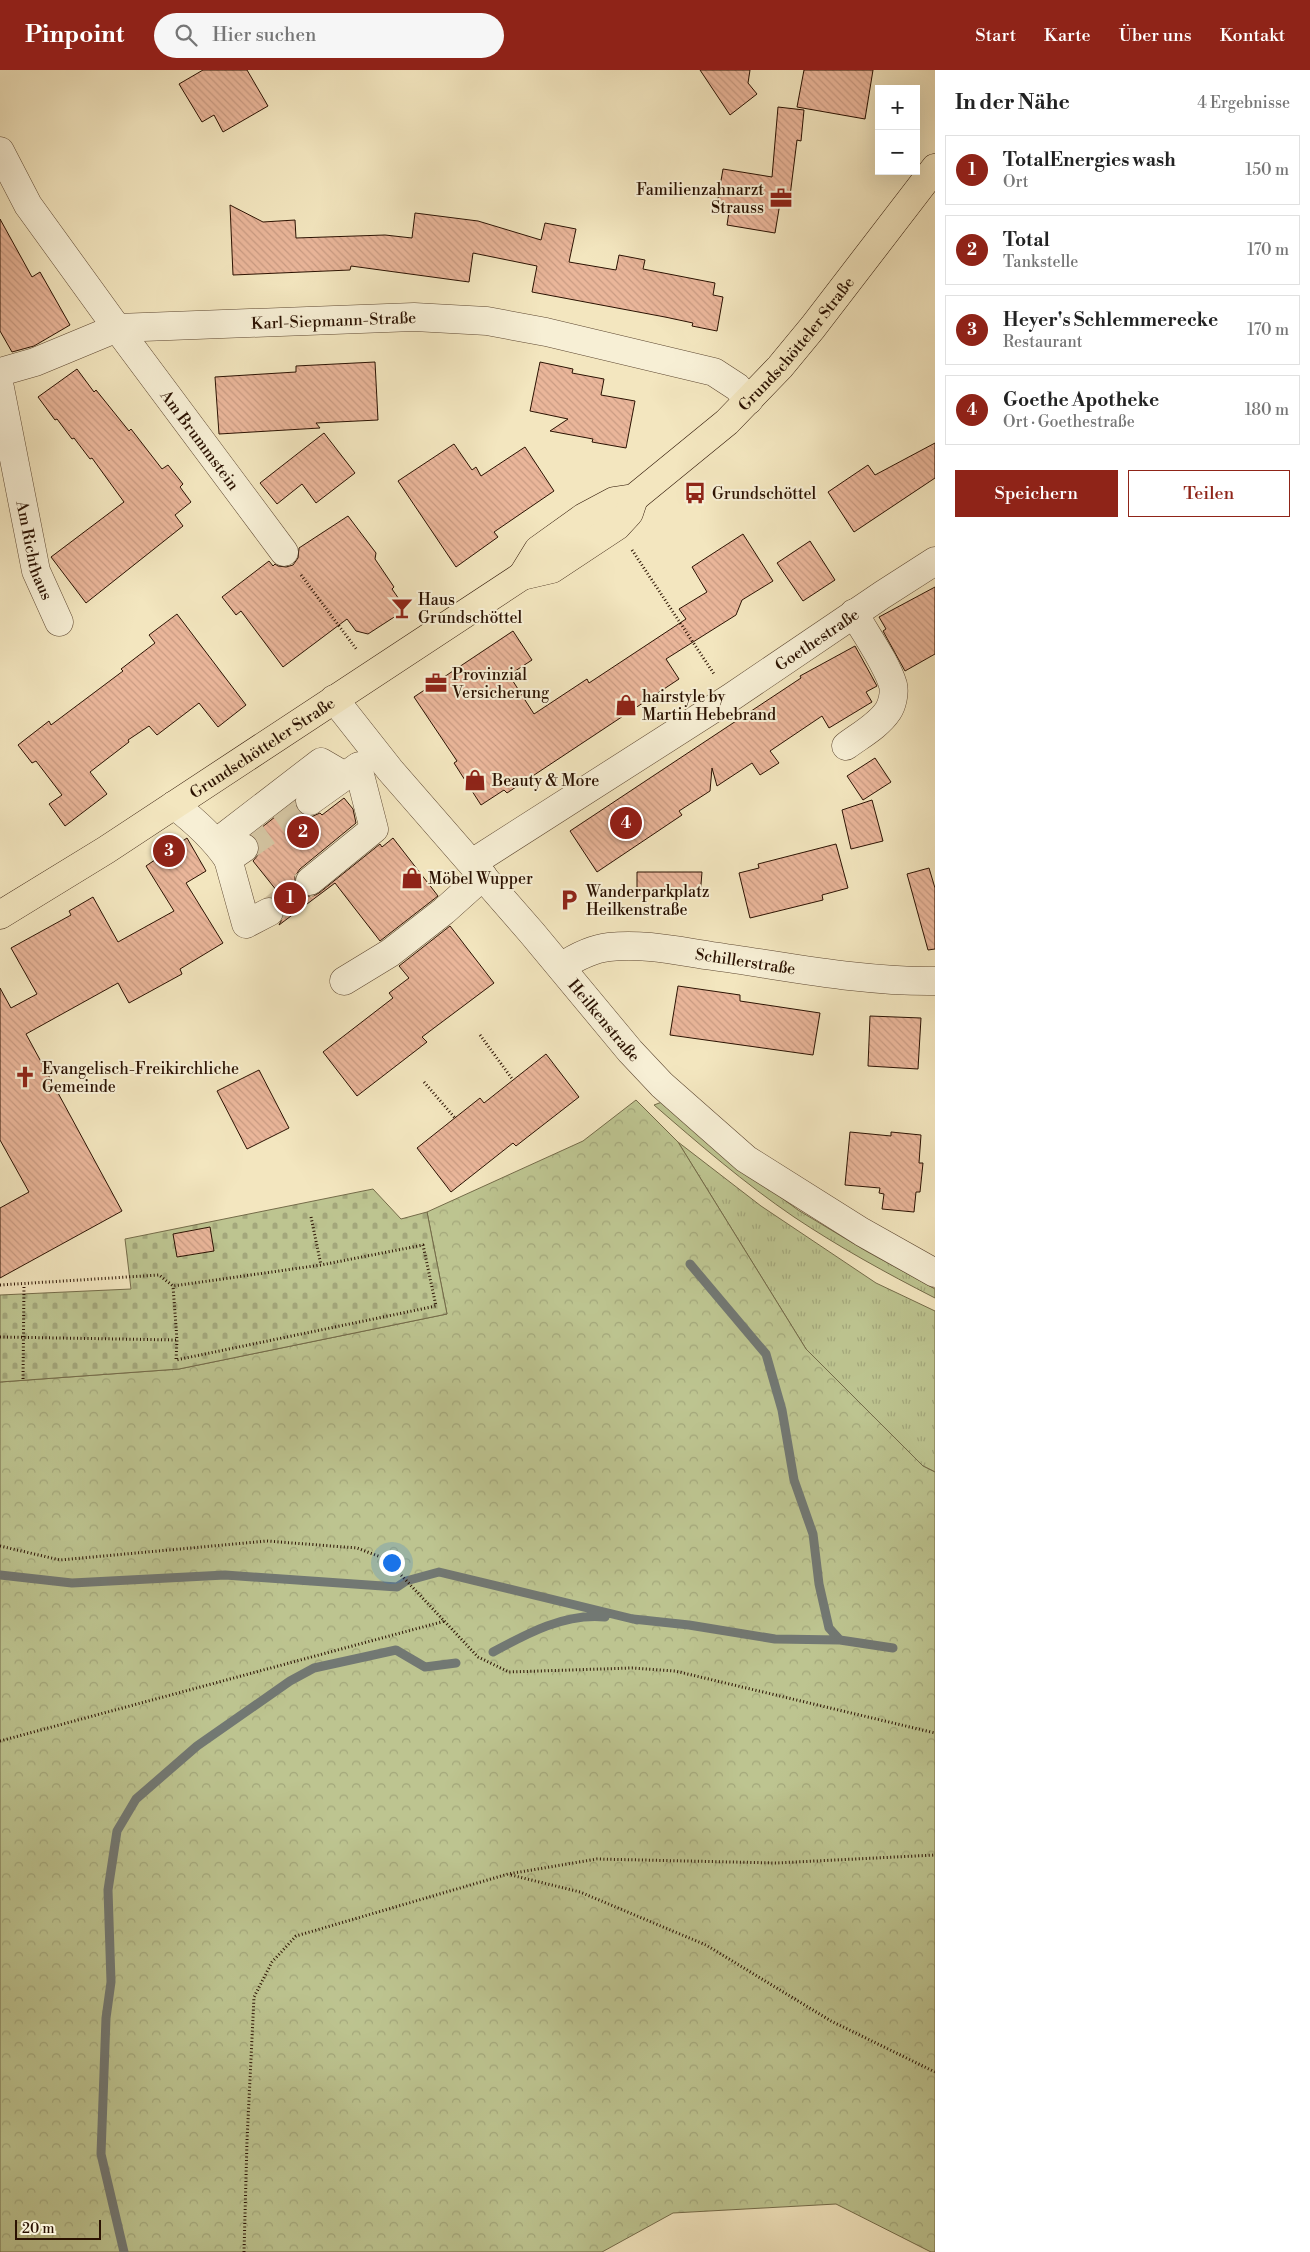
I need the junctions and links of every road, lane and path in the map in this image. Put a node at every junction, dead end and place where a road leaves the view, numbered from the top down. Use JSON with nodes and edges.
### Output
{"nodes":[{"id":1,"x":0,"y":151,"type":"edge"},
{"id":2,"x":935,"y":168,"type":"edge"},
{"id":3,"x":117,"y":328,"type":"junction"},
{"id":4,"x":0,"y":372,"type":"edge"},
{"id":5,"x":0,"y":388,"type":"edge"},
{"id":6,"x":749,"y":400,"type":"junction"},
{"id":7,"x":634,"y":498,"type":"junction"},
{"id":8,"x":617,"y":526,"type":"junction"},
{"id":9,"x":284,"y":552,"type":"joint"},
{"id":10,"x":935,"y":561,"type":"edge"},
{"id":11,"x":522,"y":576,"type":"junction"},
{"id":12,"x":854,"y":613,"type":"junction"},
{"id":13,"x":59,"y":622,"type":"dead end"},
{"id":14,"x":373,"y":673,"type":"junction"},
{"id":15,"x":730,"y":698,"type":"junction"},
{"id":16,"x":334,"y":699,"type":"junction"},
{"id":17,"x":846,"y":746,"type":"dead end"},
{"id":18,"x":360,"y":766,"type":"junction"},
{"id":19,"x":310,"y":801,"type":"tunnel mouth"},
{"id":20,"x":174,"y":805,"type":"junction"},
{"id":21,"x":229,"y":850,"type":"junction"},
{"id":22,"x":478,"y":869,"type":"junction"},
{"id":23,"x":310,"y":882,"type":"tunnel mouth"},
{"id":24,"x":269,"y":912,"type":"tunnel mouth"},
{"id":25,"x":0,"y":915,"type":"edge"},
{"id":26,"x":560,"y":967,"type":"junction"},
{"id":27,"x":344,"y":981,"type":"dead end"},
{"id":28,"x":935,"y":981,"type":"edge"},
{"id":29,"x":480,"y":1035,"type":"dead end"},
{"id":30,"x":513,"y":1080,"type":"dead end"},
{"id":31,"x":424,"y":1082,"type":"dead end"},
{"id":32,"x":455,"y":1118,"type":"dead end"},
{"id":33,"x":311,"y":1217,"type":"dead end"},
{"id":34,"x":321,"y":1265,"type":"junction"},
{"id":35,"x":935,"y":1273,"type":"edge"},
{"id":36,"x":0,"y":1285,"type":"edge"},
{"id":37,"x":24,"y":1285,"type":"junction"},
{"id":38,"x":173,"y":1286,"type":"junction"},
{"id":39,"x":0,"y":1337,"type":"edge"},
{"id":40,"x":24,"y":1338,"type":"junction"},
{"id":41,"x":177,"y":1340,"type":"junction"},
{"id":42,"x":22,"y":1379,"type":"dead end"},
{"id":43,"x":0,"y":1546,"type":"edge"},
{"id":44,"x":445,"y":1621,"type":"junction"},
{"id":45,"x":935,"y":1733,"type":"edge"},
{"id":46,"x":0,"y":1741,"type":"edge"},
{"id":47,"x":935,"y":1855,"type":"edge"},
{"id":48,"x":508,"y":1874,"type":"junction"},
{"id":49,"x":935,"y":2072,"type":"edge"},
{"id":50,"x":244,"y":2252,"type":"edge"}],
"edges":[{"from":1,"to":3,"type":"street"},
{"from":2,"to":6,"type":"main road","name":"Grundschötteler Straße"},
{"from":3,"to":4,"type":"street"},
{"from":3,"to":6,"type":"street","name":"Karl-Siepmann-Straße"},
{"from":3,"to":9,"type":"street","name":"Am Brummstein"},
{"from":5,"to":13,"type":"street","name":"Am Richthaus"},
{"from":6,"to":7,"type":"main road","name":"Grundschötteler Straße"},
{"from":7,"to":8,"type":"main road","name":"Grundschötteler Straße"},
{"from":7,"to":11,"type":"main road","name":"Grundschötteler Straße"},
{"from":8,"to":11,"type":"main road","name":"Grundschötteler Straße"},
{"from":8,"to":15,"type":"path"},
{"from":9,"to":14,"type":"path"},
{"from":10,"to":12,"type":"street","name":"Goethestraße"},
{"from":11,"to":14,"type":"main road","name":"Grundschötteler Straße"},
{"from":12,"to":15,"type":"street","name":"Goethestraße"},
{"from":12,"to":17,"type":"street"},
{"from":14,"to":16,"type":"main road","name":"Grundschötteler Straße"},
{"from":15,"to":22,"type":"street","name":"Goethestraße"},
{"from":16,"to":18,"type":"street","name":"Heilkenstraße"},
{"from":16,"to":20,"type":"main road","name":"Grundschötteler Straße"},
{"from":18,"to":19,"type":"street"},
{"from":18,"to":21,"type":"street"},
{"from":18,"to":22,"type":"street","name":"Heilkenstraße"},
{"from":18,"to":23,"type":"street"},
{"from":20,"to":21,"type":"street"},
{"from":20,"to":25,"type":"main road","name":"Grundschötteler Straße"},
{"from":21,"to":24,"type":"street"},
{"from":22,"to":26,"type":"street","name":"Heilkenstraße"},
{"from":22,"to":27,"type":"street","name":"Goethestraße"},
{"from":26,"to":28,"type":"street","name":"Schillerstraße"},
{"from":26,"to":35,"type":"street","name":"Heilkenstraße"},
{"from":29,"to":30,"type":"path"},
{"from":31,"to":32,"type":"path"},
{"from":33,"to":34,"type":"path"},
{"from":34,"to":38,"type":"path"},
{"from":34,"to":41,"type":"path"},
{"from":36,"to":37,"type":"path"},
{"from":37,"to":38,"type":"path"},
{"from":37,"to":40,"type":"path"},
{"from":38,"to":41,"type":"path"},
{"from":39,"to":40,"type":"path"},
{"from":40,"to":41,"type":"path"},
{"from":40,"to":42,"type":"path"},
{"from":43,"to":44,"type":"path"},
{"from":44,"to":45,"type":"path"},
{"from":44,"to":46,"type":"path"},
{"from":47,"to":48,"type":"path"},
{"from":48,"to":49,"type":"path"},
{"from":48,"to":50,"type":"path"}]}
